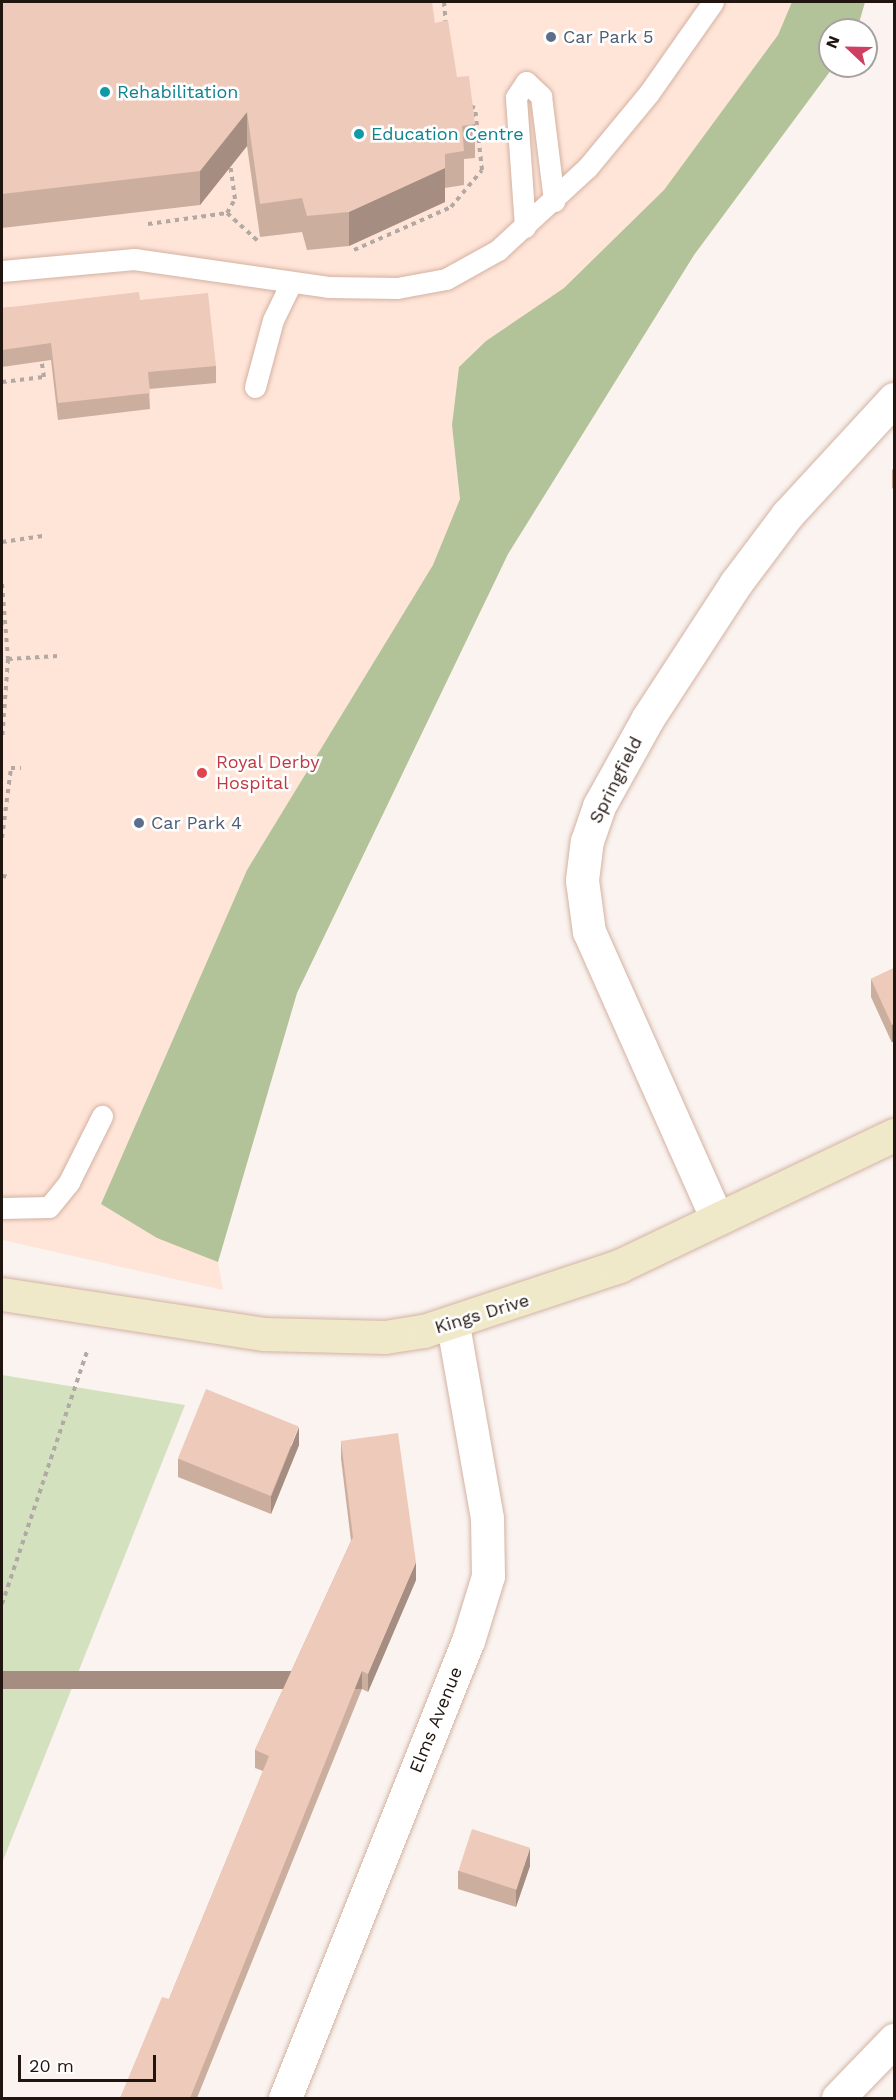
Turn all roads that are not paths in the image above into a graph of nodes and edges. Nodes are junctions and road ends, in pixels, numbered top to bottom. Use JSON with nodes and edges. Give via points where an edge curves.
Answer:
{"nodes":[{"id":1,"x":713,"y":2,"type":"edge"},
{"id":2,"x":554,"y":201,"type":"junction"},
{"id":3,"x":525,"y":227,"type":"junction"},
{"id":4,"x":2,"y":271,"type":"edge"},
{"id":5,"x":291,"y":283,"type":"junction"},
{"id":6,"x":255,"y":387,"type":"dead end"},
{"id":7,"x":894,"y":399,"type":"edge"},
{"id":8,"x":102,"y":1116,"type":"dead end"},
{"id":9,"x":894,"y":1135,"type":"edge"},
{"id":10,"x":2,"y":1208,"type":"edge"},
{"id":11,"x":717,"y":1219,"type":"junction"},
{"id":12,"x":2,"y":1294,"type":"edge"},
{"id":13,"x":453,"y":1325,"type":"junction"},
{"id":14,"x":894,"y":2040,"type":"edge"},
{"id":15,"x":285,"y":2098,"type":"edge"},
{"id":16,"x":838,"y":2098,"type":"edge"}],
"edges":[{"from":1,"to":2,"type":"lane","via":[[620,132]]},
{"from":2,"to":3,"type":"lane"},
{"from":2,"to":3,"type":"lane","via":[[541,96],[526,82],[516,97]]},
{"from":3,"to":5,"type":"lane","via":[[474,267],[446,279],[397,288]]},
{"from":4,"to":5,"type":"lane","via":[[165,259]]},
{"from":5,"to":6,"type":"lane","via":[[273,320]]},
{"from":7,"to":11,"type":"street","name":"Springfield","via":[[787,515],[736,583],[648,718],[599,806],[587,841],[582,880],[589,932]]},
{"from":8,"to":10,"type":"lane","via":[[69,1182],[49,1207]]},
{"from":9,"to":11,"type":"street","name":"Kings Drive"},
{"from":11,"to":13,"type":"street","name":"Kings Drive","via":[[619,1266]]},
{"from":12,"to":13,"type":"street","name":"Kings Drive","via":[[301,1336],[385,1337]]},
{"from":13,"to":15,"type":"street","name":"Elms Avenue","via":[[488,1518],[488,1576],[468,1641]]},
{"from":14,"to":16,"type":"street"}]}
